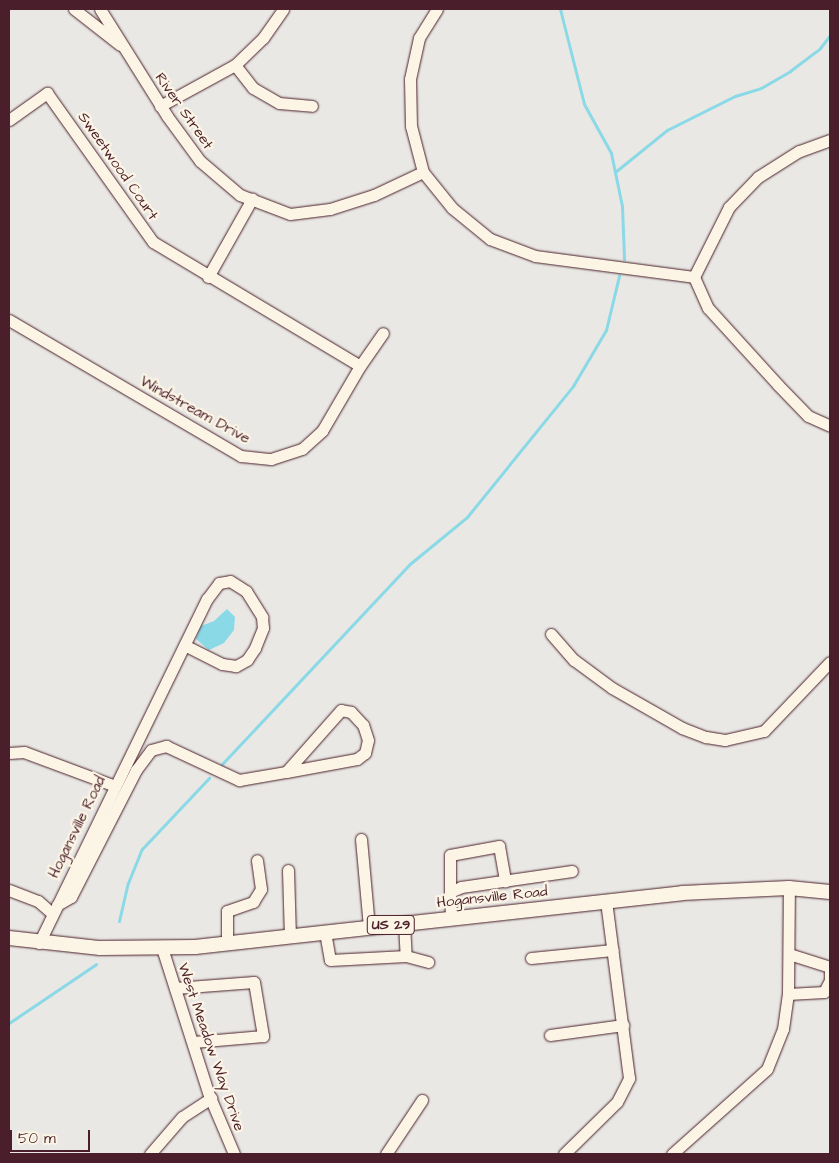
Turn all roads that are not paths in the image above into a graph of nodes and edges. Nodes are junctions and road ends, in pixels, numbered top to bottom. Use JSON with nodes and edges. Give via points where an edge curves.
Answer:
{"nodes":[{"id":1,"x":74,"y":9,"type":"edge"},
{"id":2,"x":100,"y":9,"type":"edge"},
{"id":3,"x":283,"y":9,"type":"edge"},
{"id":4,"x":438,"y":9,"type":"edge"},
{"id":5,"x":123,"y":48,"type":"junction"},
{"id":6,"x":235,"y":65,"type":"junction"},
{"id":7,"x":160,"y":106,"type":"junction"},
{"id":8,"x":312,"y":106,"type":"dead end"},
{"id":9,"x":9,"y":120,"type":"edge"},
{"id":10,"x":830,"y":140,"type":"edge"},
{"id":11,"x":423,"y":172,"type":"junction"},
{"id":12,"x":252,"y":200,"type":"junction"},
{"id":13,"x":208,"y":277,"type":"junction"},
{"id":14,"x":694,"y":277,"type":"junction"},
{"id":15,"x":9,"y":320,"type":"edge"},
{"id":16,"x":384,"y":333,"type":"dead end"},
{"id":17,"x":360,"y":366,"type":"junction"},
{"id":18,"x":830,"y":426,"type":"edge"},
{"id":19,"x":551,"y":634,"type":"dead end"},
{"id":20,"x":184,"y":645,"type":"junction"},
{"id":21,"x":830,"y":662,"type":"edge"},
{"id":22,"x":9,"y":753,"type":"edge"},
{"id":23,"x":286,"y":772,"type":"junction"},
{"id":24,"x":115,"y":786,"type":"junction"},
{"id":25,"x":361,"y":839,"type":"dead end"},
{"id":26,"x":257,"y":860,"type":"dead end"},
{"id":27,"x":288,"y":870,"type":"dead end"},
{"id":28,"x":572,"y":871,"type":"dead end"},
{"id":29,"x":505,"y":881,"type":"junction"},
{"id":30,"x":789,"y":888,"type":"junction"},
{"id":31,"x":9,"y":890,"type":"edge"},
{"id":32,"x":450,"y":892,"type":"junction"},
{"id":33,"x":830,"y":892,"type":"edge"},
{"id":34,"x":606,"y":901,"type":"junction"},
{"id":35,"x":54,"y":909,"type":"junction"},
{"id":36,"x":451,"y":918,"type":"junction"},
{"id":37,"x":404,"y":923,"type":"junction"},
{"id":38,"x":369,"y":927,"type":"junction"},
{"id":39,"x":325,"y":932,"type":"junction"},
{"id":40,"x":290,"y":936,"type":"junction"},
{"id":41,"x":9,"y":938,"type":"edge"},
{"id":42,"x":38,"y":943,"type":"junction"},
{"id":43,"x":227,"y":943,"type":"junction"},
{"id":44,"x":162,"y":948,"type":"junction"},
{"id":45,"x":613,"y":950,"type":"junction"},
{"id":46,"x":789,"y":954,"type":"junction"},
{"id":47,"x":406,"y":956,"type":"junction"},
{"id":48,"x":531,"y":958,"type":"dead end"},
{"id":49,"x":428,"y":962,"type":"dead end"},
{"id":50,"x":175,"y":988,"type":"junction"},
{"id":51,"x":788,"y":994,"type":"junction"},
{"id":52,"x":624,"y":1025,"type":"junction"},
{"id":53,"x":550,"y":1035,"type":"dead end"},
{"id":54,"x":193,"y":1042,"type":"junction"},
{"id":55,"x":211,"y":1098,"type":"junction"},
{"id":56,"x":422,"y":1100,"type":"dead end"},
{"id":57,"x":150,"y":1154,"type":"edge"},
{"id":58,"x":234,"y":1154,"type":"edge"},
{"id":59,"x":386,"y":1154,"type":"edge"},
{"id":60,"x":564,"y":1154,"type":"edge"},
{"id":61,"x":672,"y":1154,"type":"edge"}],
"edges":[{"from":1,"to":5,"type":"street","name":"River Street"},
{"from":2,"to":5,"type":"street","name":"River Street","via":[[109,18]]},
{"from":3,"to":6,"type":"street","via":[[264,38]]},
{"from":4,"to":11,"type":"street","via":[[419,38],[410,79],[411,126]]},
{"from":5,"to":7,"type":"street","name":"River Street"},
{"from":6,"to":7,"type":"street"},
{"from":6,"to":8,"type":"street","via":[[253,88],[279,103]]},
{"from":7,"to":12,"type":"street","name":"River Street","via":[[200,161],[240,195]]},
{"from":9,"to":13,"type":"street","name":"Sweetwood Court","via":[[47,93],[153,242]]},
{"from":10,"to":14,"type":"street","via":[[799,151],[758,177],[728,207]]},
{"from":11,"to":12,"type":"street","name":"River Street","via":[[374,196],[330,209],[290,214]]},
{"from":11,"to":14,"type":"street","via":[[452,208],[499,243],[535,256]]},
{"from":12,"to":13,"type":"street"},
{"from":13,"to":17,"type":"street","name":"Sweetwood Court"},
{"from":14,"to":18,"type":"street","via":[[708,308],[778,385],[808,416]]},
{"from":15,"to":17,"type":"street","name":"Windstream Drive","via":[[241,456],[271,459],[302,449],[322,431]]},
{"from":16,"to":17,"type":"street","name":"Windstream Drive"},
{"from":19,"to":21,"type":"street","via":[[574,660],[612,688],[706,738],[726,740],[764,731]]},
{"from":20,"to":20,"type":"street","via":[[222,664],[236,666],[247,660],[255,648],[263,628],[262,616],[246,591],[230,581],[219,583],[207,598]]},
{"from":20,"to":24,"type":"street","name":"Hogansville Road"},
{"from":22,"to":24,"type":"street","via":[[24,752]]},
{"from":23,"to":23,"type":"street","via":[[357,759],[365,753],[368,740],[363,725],[351,712],[341,710]]},
{"from":23,"to":35,"type":"street","via":[[239,780],[166,746],[151,750],[136,770],[71,897]]},
{"from":24,"to":35,"type":"street","name":"Hogansville Road"},
{"from":25,"to":38,"type":"street"},
{"from":26,"to":43,"type":"street","via":[[261,889],[253,902],[227,912]]},
{"from":27,"to":40,"type":"street"},
{"from":28,"to":29,"type":"street"},
{"from":29,"to":32,"type":"street","via":[[461,887]]},
{"from":29,"to":32,"type":"street","via":[[499,846],[450,855]]},
{"from":30,"to":33,"type":"main road","name":"Hogansville Road","number":"US 29"},
{"from":30,"to":34,"type":"main road","name":"Hogansville Road","number":"US 29","via":[[729,889]]},
{"from":30,"to":46,"type":"street"},
{"from":31,"to":35,"type":"street"},
{"from":32,"to":36,"type":"street"},
{"from":34,"to":36,"type":"main road","name":"Hogansville Road","number":"US 29"},
{"from":34,"to":45,"type":"street"},
{"from":35,"to":42,"type":"street","name":"Hogansville Road"},
{"from":36,"to":37,"type":"main road","name":"Hogansville Road","number":"US 29"},
{"from":37,"to":38,"type":"main road","name":"Hogansville Road","number":"US 29"},
{"from":37,"to":47,"type":"street"},
{"from":38,"to":39,"type":"main road","name":"Hogansville Road","number":"US 29"},
{"from":39,"to":40,"type":"main road","name":"Hogansville Road","number":"US 29"},
{"from":39,"to":47,"type":"street","via":[[330,960]]},
{"from":40,"to":43,"type":"main road","name":"Hogansville Road","number":"US 29"},
{"from":41,"to":42,"type":"main road","name":"Hogansville Road","number":"US 29"},
{"from":42,"to":44,"type":"main road","name":"Hogansville Road","number":"US 29"},
{"from":43,"to":44,"type":"main road","name":"Hogansville Road","number":"US 29"},
{"from":44,"to":50,"type":"street","name":"West Meadow Way Drive"},
{"from":45,"to":48,"type":"street"},
{"from":45,"to":52,"type":"street"},
{"from":46,"to":51,"type":"street"},
{"from":46,"to":51,"type":"street","via":[[830,967],[830,980],[824,992]]},
{"from":47,"to":49,"type":"street"},
{"from":50,"to":54,"type":"street","name":"West Meadow Way Drive"},
{"from":50,"to":54,"type":"street","via":[[254,982],[262,1036]]},
{"from":51,"to":61,"type":"street","via":[[783,1029],[767,1069]]},
{"from":52,"to":53,"type":"street"},
{"from":52,"to":60,"type":"street","via":[[629,1078],[617,1102]]},
{"from":54,"to":55,"type":"street","name":"West Meadow Way Drive"},
{"from":55,"to":57,"type":"street","via":[[182,1117]]},
{"from":55,"to":58,"type":"street","name":"West Meadow Way Drive"},
{"from":56,"to":59,"type":"street"}]}
